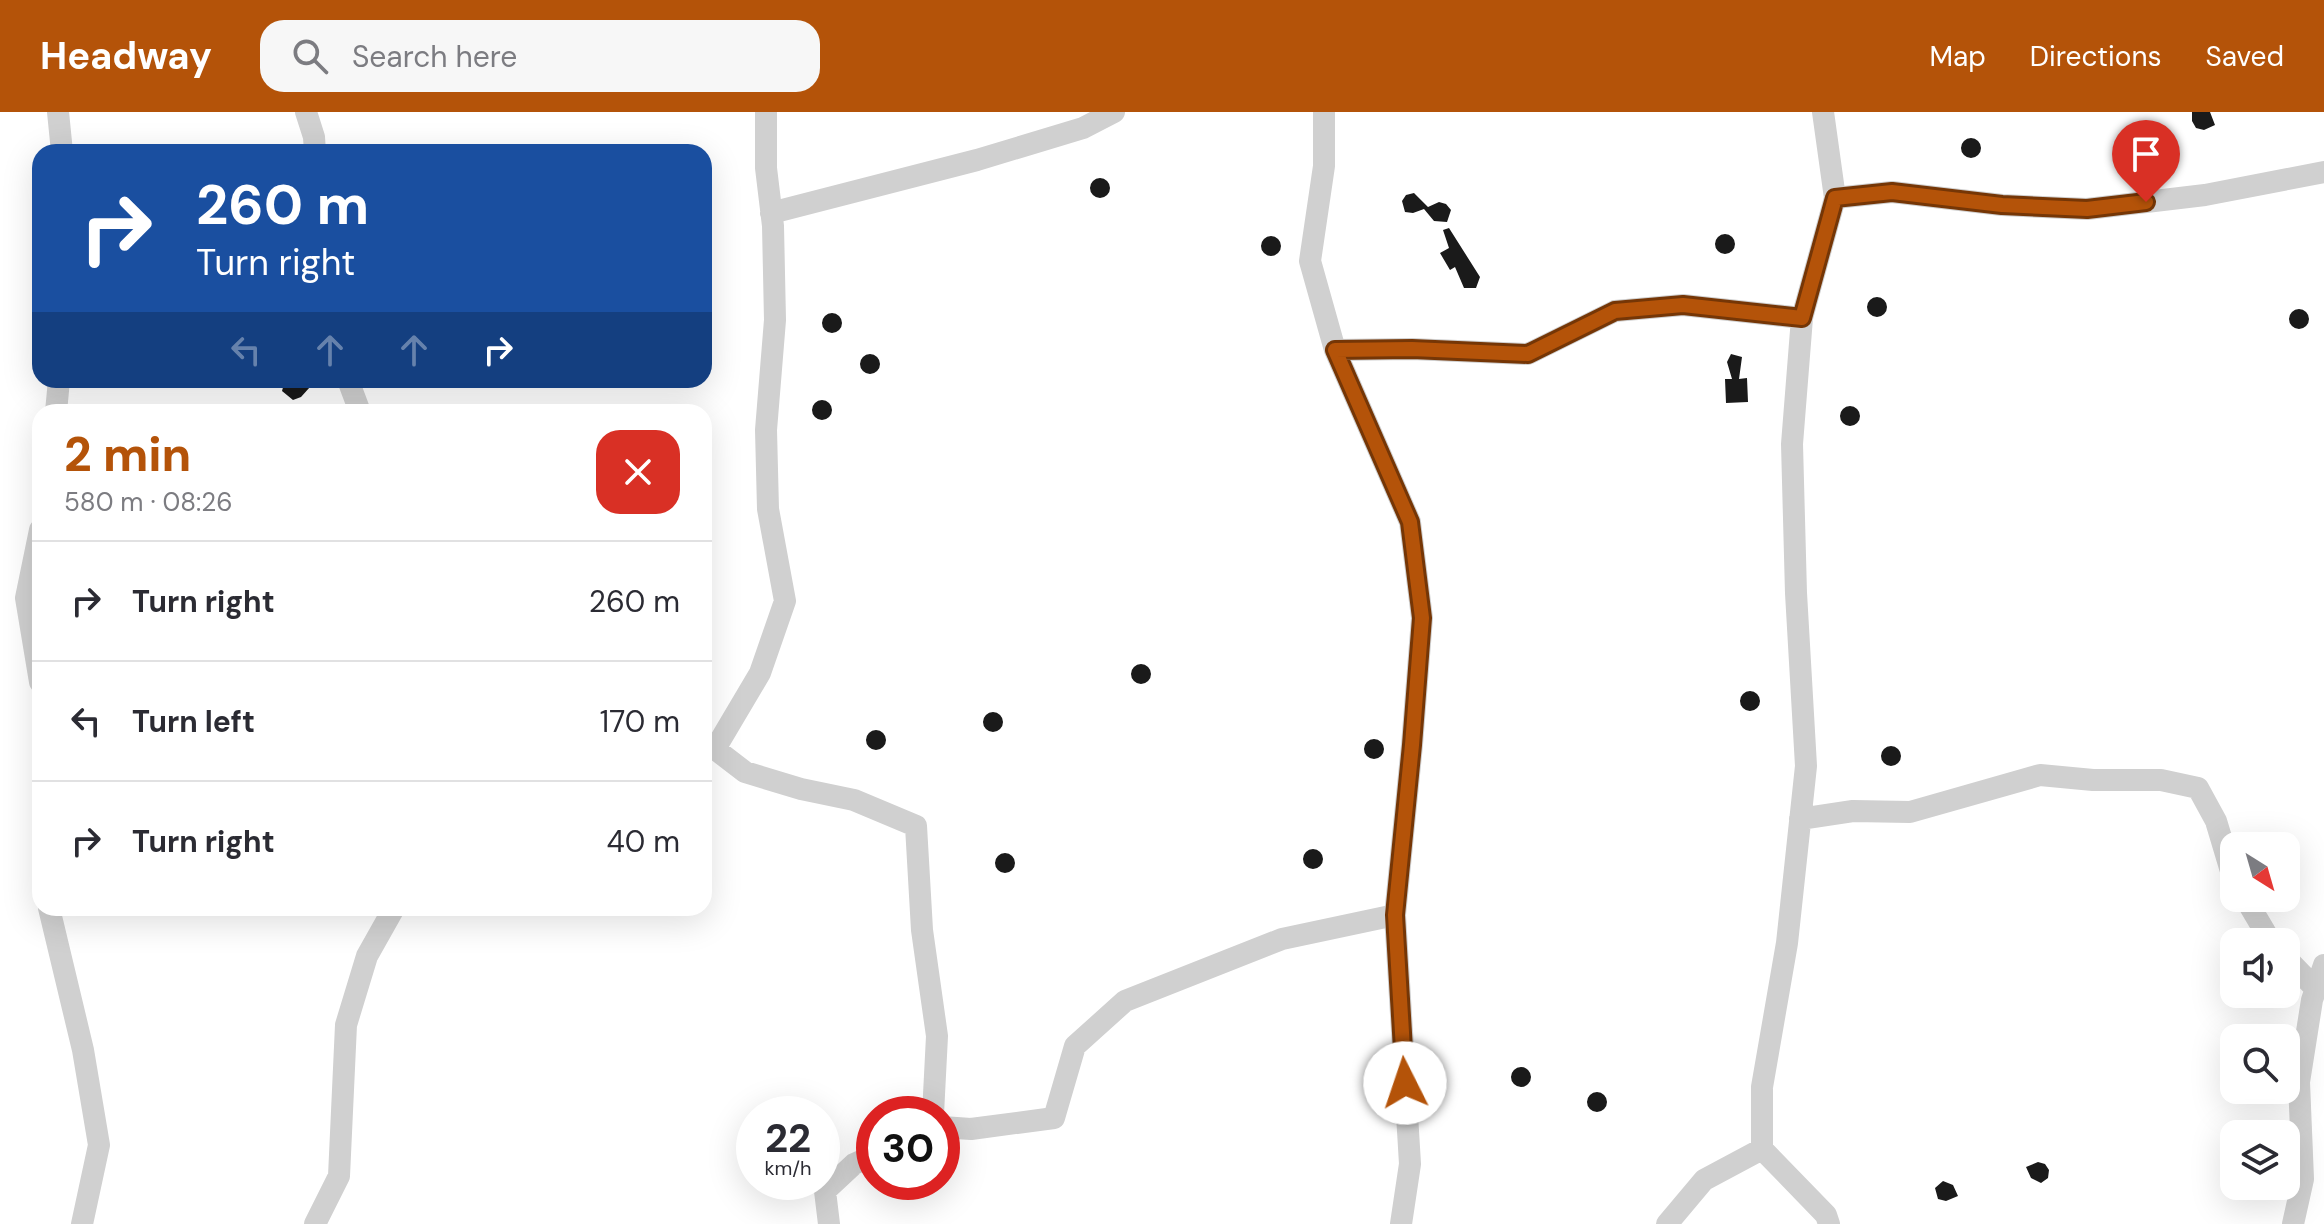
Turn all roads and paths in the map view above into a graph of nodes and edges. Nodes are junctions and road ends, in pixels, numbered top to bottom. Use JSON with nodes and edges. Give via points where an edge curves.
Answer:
{"nodes":[{"id":1,"x":58,"y":112,"type":"edge"},
{"id":2,"x":306,"y":112,"type":"edge"},
{"id":3,"x":766,"y":112,"type":"edge"},
{"id":4,"x":1114,"y":112,"type":"edge"},
{"id":5,"x":1823,"y":112,"type":"edge"},
{"id":6,"x":1321,"y":114,"type":"edge"},
{"id":7,"x":61,"y":144,"type":"edge"},
{"id":8,"x":314,"y":144,"type":"edge"},
{"id":9,"x":2324,"y":172,"type":"edge"},
{"id":10,"x":1835,"y":198,"type":"junction"},
{"id":11,"x":771,"y":213,"type":"junction"},
{"id":12,"x":1802,"y":318,"type":"junction"},
{"id":13,"x":1335,"y":350,"type":"junction"},
{"id":14,"x":32,"y":569,"type":"edge"},
{"id":15,"x":32,"y":634,"type":"edge"},
{"id":16,"x":1800,"y":819,"type":"junction"},
{"id":17,"x":2220,"y":834,"type":"edge"},
{"id":18,"x":1395,"y":915,"type":"junction"},
{"id":19,"x":51,"y":916,"type":"edge"},
{"id":20,"x":390,"y":916,"type":"edge"},
{"id":21,"x":2324,"y":965,"type":"edge"},
{"id":22,"x":2300,"y":972,"type":"edge"},
{"id":23,"x":2316,"y":989,"type":"junction"},
{"id":24,"x":934,"y":1096,"type":"edge"},
{"id":25,"x":960,"y":1128,"type":"edge"},
{"id":26,"x":1762,"y":1149,"type":"junction"},
{"id":27,"x":856,"y":1163,"type":"edge"},
{"id":28,"x":82,"y":1224,"type":"edge"},
{"id":29,"x":315,"y":1224,"type":"edge"},
{"id":30,"x":829,"y":1224,"type":"edge"},
{"id":31,"x":1401,"y":1224,"type":"edge"},
{"id":32,"x":1667,"y":1224,"type":"edge"},
{"id":33,"x":1829,"y":1224,"type":"edge"},
{"id":34,"x":2293,"y":1224,"type":"edge"}],
"edges":[{"from":1,"to":7,"type":"street"},
{"from":2,"to":8,"type":"street"},
{"from":3,"to":11,"type":"street"},
{"from":4,"to":11,"type":"street","via":[[1083,128],[977,160]]},
{"from":5,"to":10,"type":"street"},
{"from":6,"to":13,"type":"street","via":[[1324,166],[1310,261]]},
{"from":9,"to":10,"type":"street","via":[[2205,195],[2087,209],[1892,192]]},
{"from":10,"to":12,"type":"street"},
{"from":11,"to":24,"type":"street","via":[[775,320],[767,493],[785,601],[760,673],[715,749],[745,772],[854,800],[916,826],[922,930],[937,1036]]},
{"from":12,"to":13,"type":"street","via":[[1683,305],[1615,311],[1528,354]]},
{"from":12,"to":16,"type":"street","via":[[1792,444],[1806,766]]},
{"from":13,"to":18,"type":"street","via":[[1410,522],[1422,618]]},
{"from":14,"to":15,"type":"street","via":[[26,598]]},
{"from":16,"to":17,"type":"street","via":[[1853,811],[1910,812],[2040,775],[2161,780],[2198,788]]},
{"from":16,"to":26,"type":"street","via":[[1787,943],[1762,1087]]},
{"from":18,"to":25,"type":"street","via":[[1282,939],[1125,1001],[1075,1046],[1054,1118]]},
{"from":18,"to":31,"type":"street","via":[[1410,1164]]},
{"from":19,"to":28,"type":"street","via":[[99,1145]]},
{"from":20,"to":29,"type":"street","via":[[367,956],[346,1025],[339,1176]]},
{"from":21,"to":23,"type":"street"},
{"from":22,"to":23,"type":"street"},
{"from":23,"to":34,"type":"street","via":[[2299,1082],[2303,1179]]},
{"from":26,"to":32,"type":"street","via":[[1704,1180]]},
{"from":26,"to":33,"type":"street"},
{"from":27,"to":30,"type":"street","via":[[825,1191]]}]}
